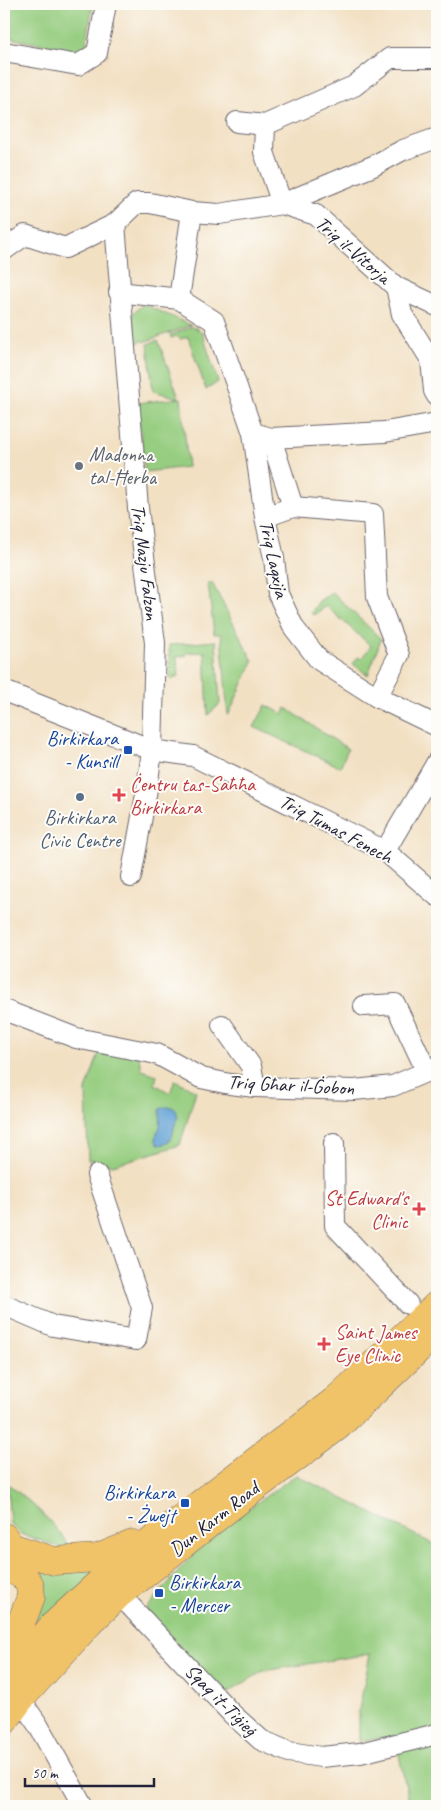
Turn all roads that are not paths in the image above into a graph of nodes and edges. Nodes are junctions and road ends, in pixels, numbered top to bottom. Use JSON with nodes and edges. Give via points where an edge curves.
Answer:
{"nodes":[{"id":1,"x":106,"y":4,"type":"edge"},
{"id":2,"x":4,"y":52,"type":"edge"},
{"id":3,"x":437,"y":58,"type":"edge"},
{"id":4,"x":237,"y":122,"type":"dead end"},
{"id":5,"x":265,"y":125,"type":"junction"},
{"id":6,"x":437,"y":138,"type":"edge"},
{"id":7,"x":282,"y":204,"type":"junction"},
{"id":8,"x":192,"y":212,"type":"junction"},
{"id":9,"x":115,"y":224,"type":"junction"},
{"id":10,"x":4,"y":250,"type":"edge"},
{"id":11,"x":396,"y":287,"type":"junction"},
{"id":12,"x":119,"y":292,"type":"junction"},
{"id":13,"x":179,"y":299,"type":"junction"},
{"id":14,"x":437,"y":306,"type":"edge"},
{"id":15,"x":437,"y":396,"type":"edge"},
{"id":16,"x":437,"y":423,"type":"edge"},
{"id":17,"x":262,"y":436,"type":"junction"},
{"id":18,"x":294,"y":507,"type":"junction"},
{"id":19,"x":265,"y":517,"type":"junction"},
{"id":20,"x":4,"y":691,"type":"edge"},
{"id":21,"x":377,"y":697,"type":"junction"},
{"id":22,"x":437,"y":726,"type":"edge"},
{"id":23,"x":152,"y":750,"type":"junction"},
{"id":24,"x":437,"y":762,"type":"edge"},
{"id":25,"x":386,"y":851,"type":"junction"},
{"id":26,"x":131,"y":877,"type":"dead end"},
{"id":27,"x":437,"y":896,"type":"edge"},
{"id":28,"x":364,"y":1006,"type":"dead end"},
{"id":29,"x":4,"y":1010,"type":"edge"},
{"id":30,"x":222,"y":1025,"type":"dead end"},
{"id":31,"x":432,"y":1069,"type":"edge"},
{"id":32,"x":255,"y":1087,"type":"junction"},
{"id":33,"x":334,"y":1143,"type":"dead end"},
{"id":34,"x":97,"y":1175,"type":"dead end"},
{"id":35,"x":4,"y":1304,"type":"edge"},
{"id":36,"x":408,"y":1304,"type":"dead end"},
{"id":37,"x":437,"y":1305,"type":"edge"},
{"id":38,"x":437,"y":1331,"type":"edge"},
{"id":39,"x":164,"y":1532,"type":"junction"},
{"id":40,"x":4,"y":1537,"type":"edge"},
{"id":41,"x":4,"y":1567,"type":"edge"},
{"id":42,"x":119,"y":1594,"type":"junction"},
{"id":43,"x":4,"y":1666,"type":"edge"},
{"id":44,"x":12,"y":1692,"type":"edge"},
{"id":45,"x":4,"y":1722,"type":"edge"},
{"id":46,"x":437,"y":1734,"type":"edge"},
{"id":47,"x":83,"y":1806,"type":"edge"}],
"edges":[{"from":1,"to":2,"type":"street","via":[[97,53],[78,65]]},
{"from":3,"to":5,"type":"street","via":[[390,58],[354,86]]},
{"from":4,"to":5,"type":"street"},
{"from":5,"to":7,"type":"street","via":[[264,152]]},
{"from":6,"to":7,"type":"street"},
{"from":7,"to":8,"type":"street","via":[[219,214]]},
{"from":7,"to":11,"type":"street","name":"Triq il-Vitorja","via":[[316,215]]},
{"from":8,"to":9,"type":"street","via":[[137,203]]},
{"from":8,"to":13,"type":"street"},
{"from":9,"to":10,"type":"street","via":[[65,248],[25,235]]},
{"from":9,"to":12,"type":"street","name":"Triq Nazju Falzon"},
{"from":11,"to":14,"type":"street"},
{"from":11,"to":15,"type":"street","name":"Triq il-Vitorja","via":[[402,314],[431,360]]},
{"from":12,"to":13,"type":"street","name":"Triq Laqxija"},
{"from":12,"to":23,"type":"street","name":"Triq Nazju Falzon","via":[[138,508],[155,643]]},
{"from":13,"to":17,"type":"street","name":"Triq Laqxija","via":[[214,321]]},
{"from":16,"to":17,"type":"street","via":[[385,432]]},
{"from":17,"to":18,"type":"street","name":"Triq Laqxija"},
{"from":17,"to":19,"type":"street","name":"Triq Laqxija"},
{"from":18,"to":19,"type":"street"},
{"from":18,"to":21,"type":"street","via":[[373,514],[377,596],[399,654]]},
{"from":19,"to":21,"type":"street","name":"Triq Laqxija","via":[[278,594],[294,628],[320,660]]},
{"from":20,"to":23,"type":"street","name":"Triq Tumas Fenech"},
{"from":21,"to":22,"type":"street","name":"Triq Laqxija"},
{"from":23,"to":25,"type":"street","name":"Triq Tumas Fenech","via":[[193,756]]},
{"from":23,"to":26,"type":"street","name":"Triq Nazju Falzon"},
{"from":24,"to":25,"type":"street"},
{"from":25,"to":27,"type":"street","name":"Triq Tumas Fenech"},
{"from":28,"to":31,"type":"street","via":[[395,1004]]},
{"from":29,"to":32,"type":"street","name":"Triq Għar il-Ġobon","via":[[76,1038],[157,1054],[201,1078]]},
{"from":30,"to":32,"type":"street","via":[[251,1066]]},
{"from":31,"to":32,"type":"street","name":"Triq Għar il-Ġobon","via":[[393,1086],[364,1089]]},
{"from":33,"to":36,"type":"street","via":[[335,1226]]},
{"from":34,"to":35,"type":"street","via":[[142,1308],[136,1340],[53,1326]]},
{"from":37,"to":39,"type":"highway","name":"Dun Karm Road","via":[[337,1400]]},
{"from":38,"to":42,"type":"highway","name":"Dun Karm Road","via":[[338,1426]]},
{"from":39,"to":40,"type":"highway","via":[[98,1558],[54,1561],[11,1547]]},
{"from":39,"to":44,"type":"highway","name":"Dun Karm Road","via":[[109,1574],[53,1626]]},
{"from":41,"to":43,"type":"highway","via":[[23,1575],[30,1585],[31,1597]]},
{"from":42,"to":44,"type":"highway","name":"Dun Karm Road"},
{"from":42,"to":46,"type":"street","name":"Sqaq it-Tiġieġ","via":[[232,1714],[261,1740],[289,1752],[321,1757],[360,1753]]},
{"from":44,"to":45,"type":"highway","name":"Dun Karm Road"},
{"from":44,"to":47,"type":"street","via":[[48,1741]]}]}
